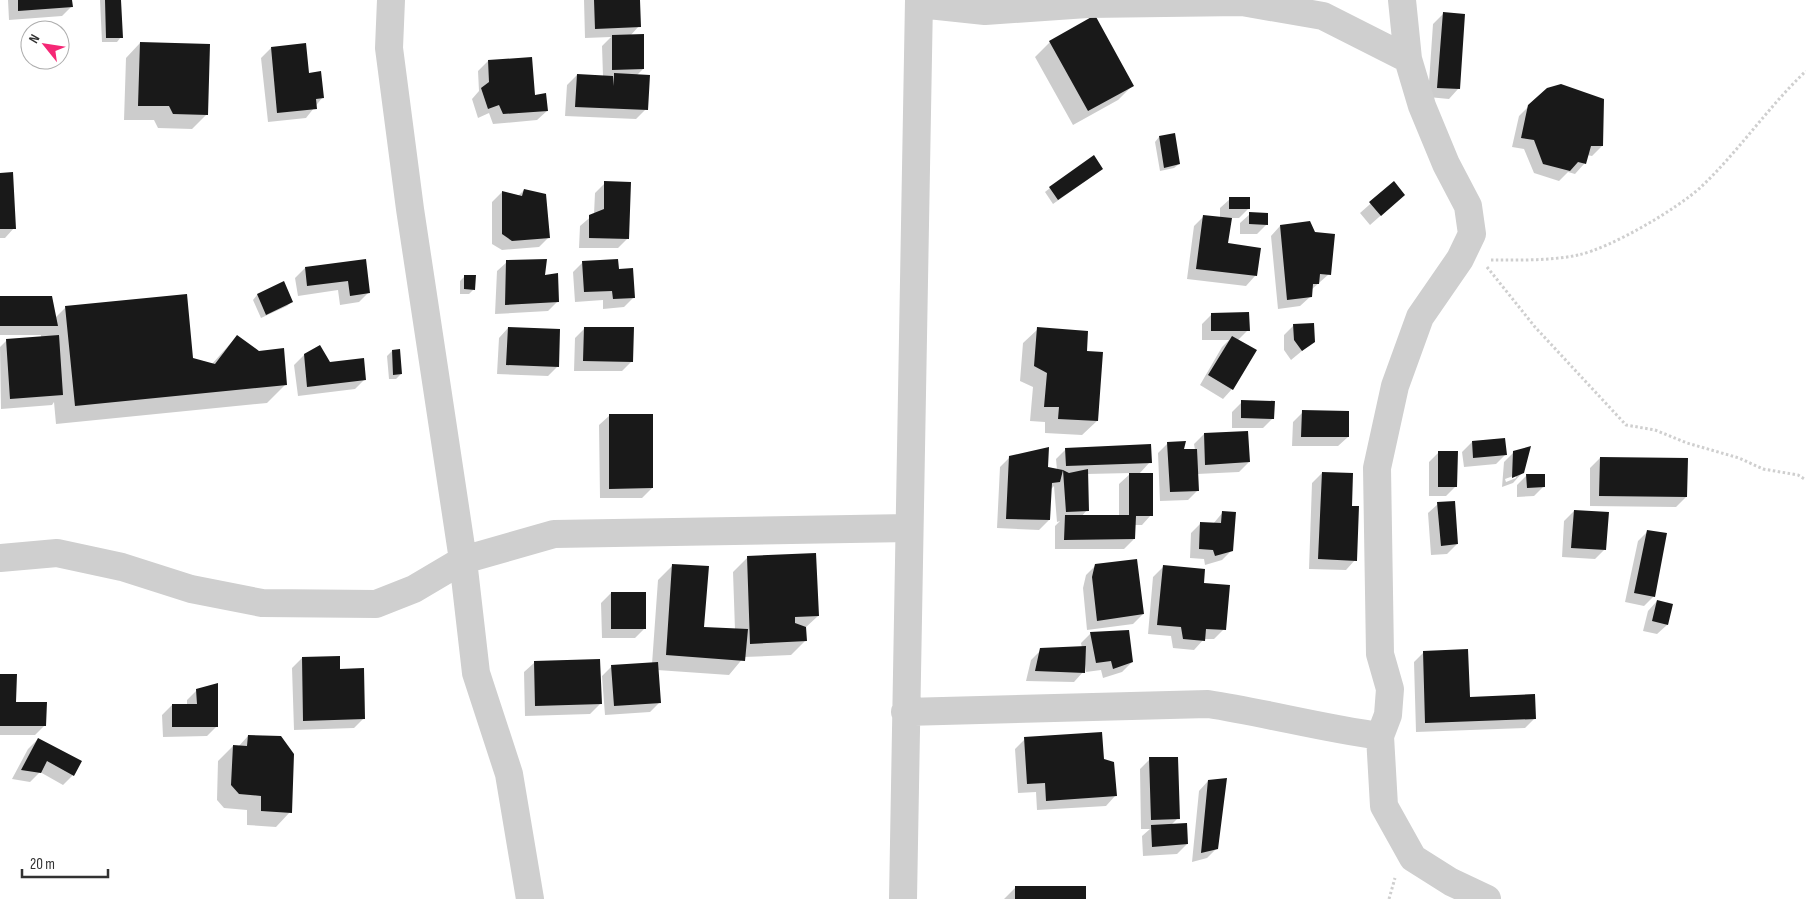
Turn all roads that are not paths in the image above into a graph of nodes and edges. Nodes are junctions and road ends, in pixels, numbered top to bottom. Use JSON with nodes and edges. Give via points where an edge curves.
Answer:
{"nodes":[{"id":1,"x":390,"y":0,"type":"edge"},
{"id":2,"x":1402,"y":0,"type":"edge"},
{"id":3,"x":919,"y":2,"type":"edge"},
{"id":4,"x":1408,"y":59,"type":"junction"},
{"id":5,"x":909,"y":528,"type":"junction"},
{"id":6,"x":0,"y":558,"type":"edge"},
{"id":7,"x":463,"y":560,"type":"junction"},
{"id":8,"x":905,"y":712,"type":"junction"},
{"id":9,"x":1380,"y":736,"type":"junction"},
{"id":10,"x":530,"y":899,"type":"edge"},
{"id":11,"x":903,"y":899,"type":"edge"},
{"id":12,"x":1487,"y":899,"type":"edge"}],
"edges":[{"from":1,"to":7,"type":"street","via":[[389,48],[411,219]]},
{"from":2,"to":4,"type":"street"},
{"from":3,"to":4,"type":"street","via":[[985,11],[1087,4],[1242,2],[1323,16]]},
{"from":3,"to":5,"type":"street"},
{"from":4,"to":9,"type":"street","via":[[1422,106],[1468,206],[1472,234],[1460,259],[1420,317],[1394,386],[1377,468],[1380,654],[1390,689],[1388,715]]},
{"from":5,"to":7,"type":"street","via":[[554,534]]},
{"from":5,"to":8,"type":"street"},
{"from":6,"to":7,"type":"street","via":[[57,553],[122,567],[191,589],[262,603],[326,604],[376,604],[414,588]]},
{"from":7,"to":10,"type":"street","via":[[476,673],[509,774]]},
{"from":8,"to":9,"type":"street","via":[[1208,704],[1254,711],[1330,730]]},
{"from":8,"to":11,"type":"street"},
{"from":9,"to":12,"type":"street","via":[[1384,806],[1413,858],[1451,882]]}]}
